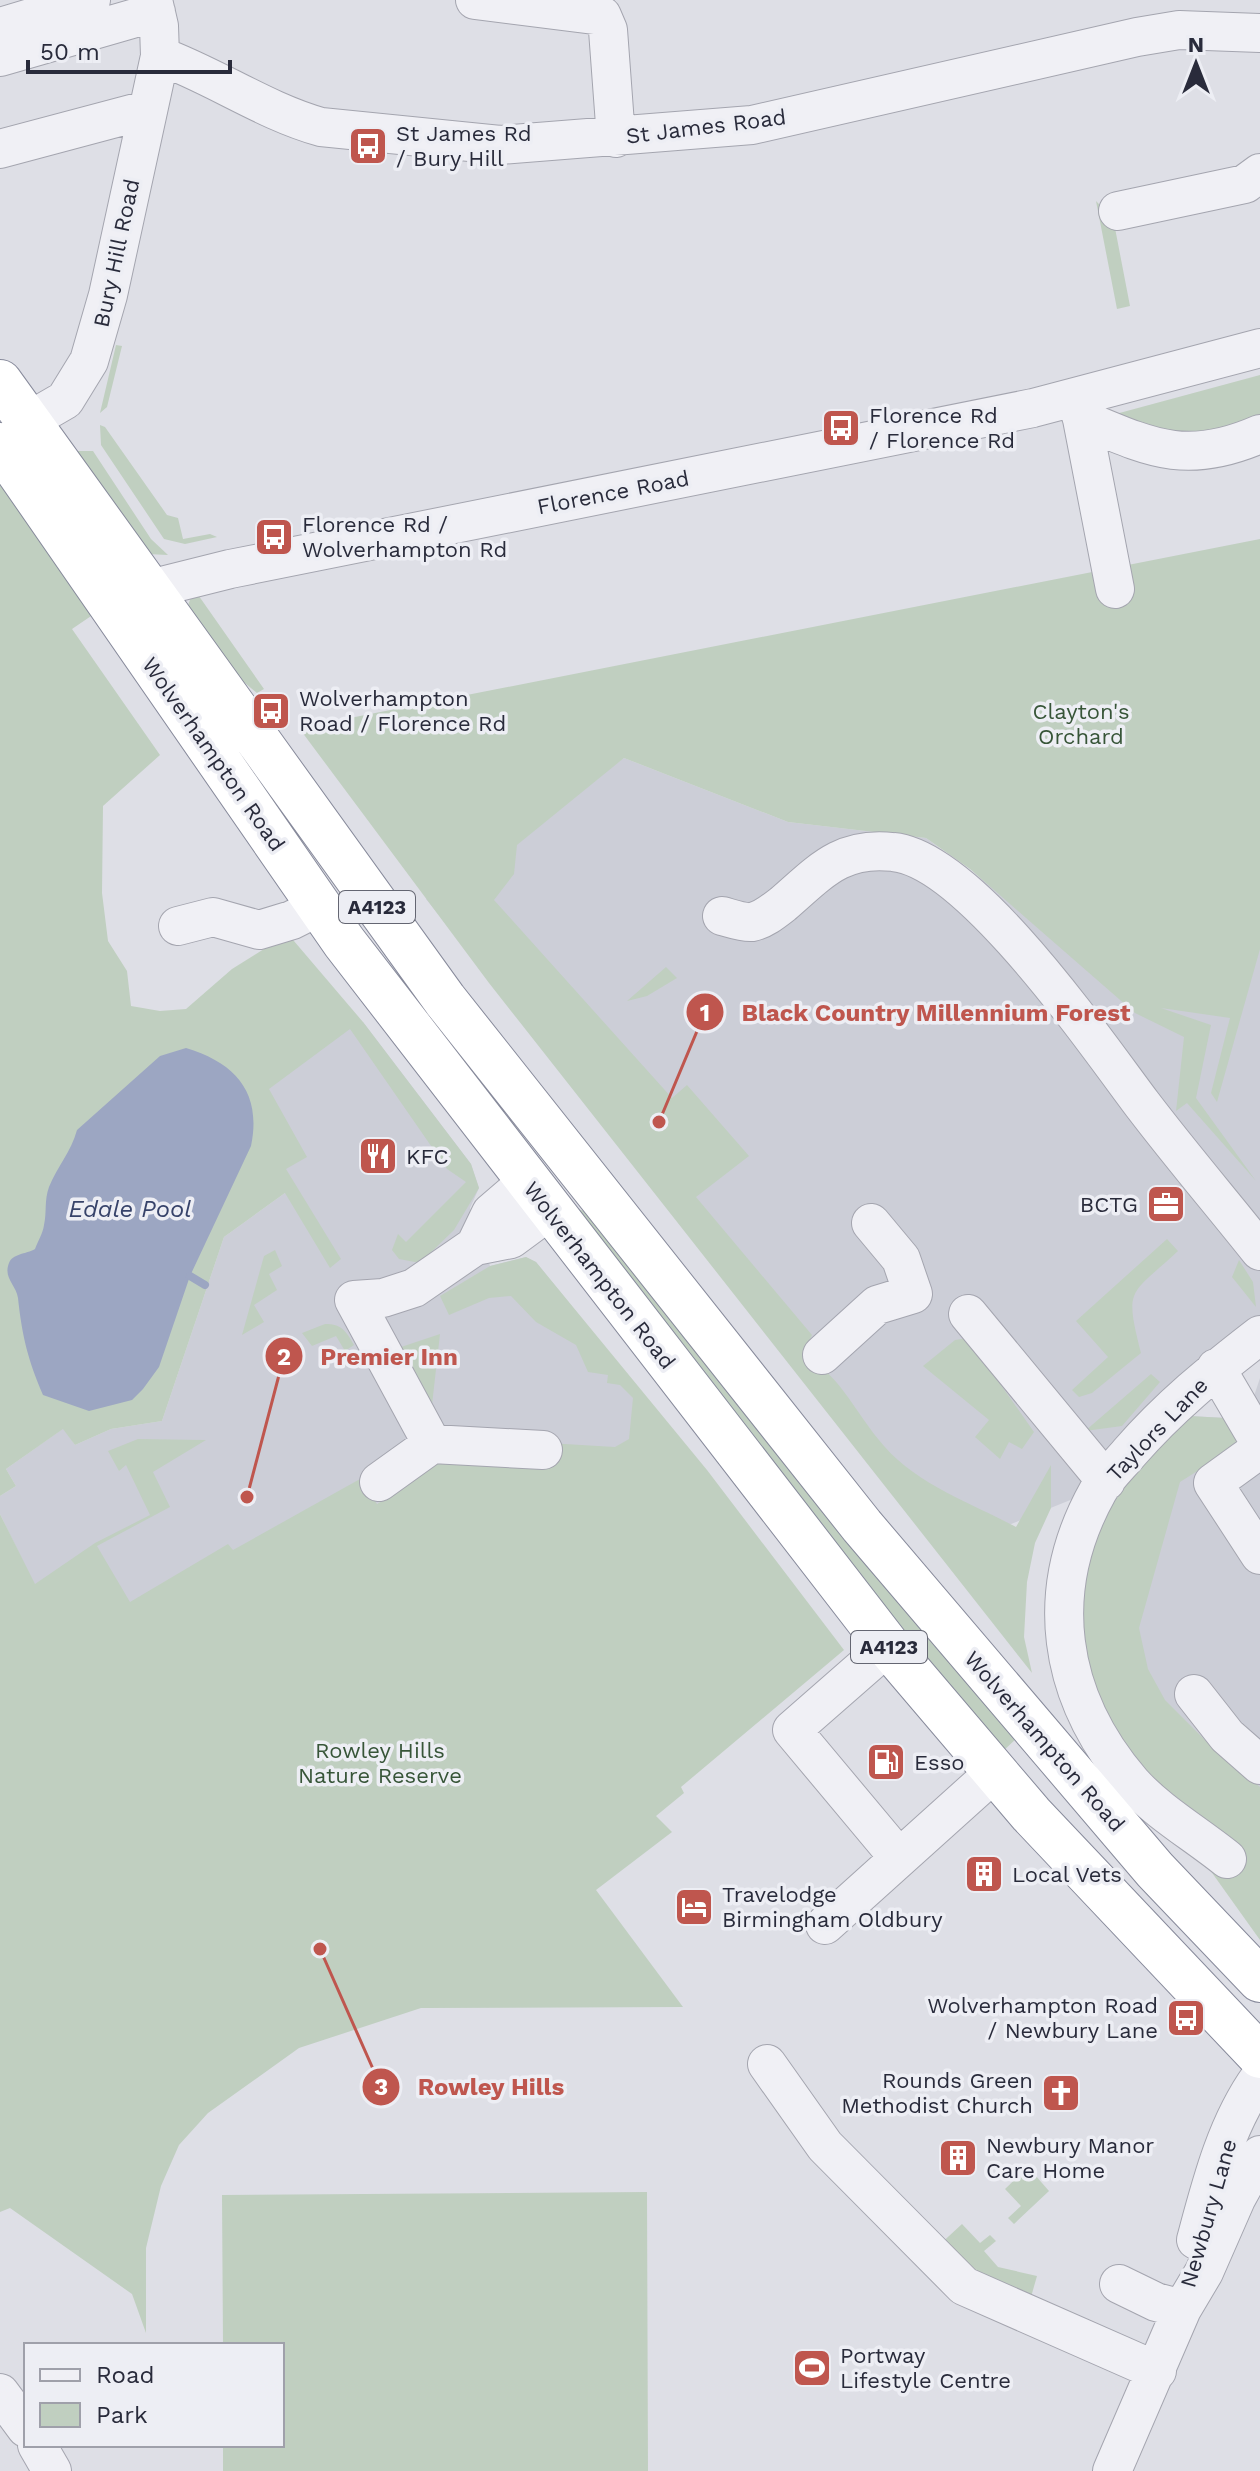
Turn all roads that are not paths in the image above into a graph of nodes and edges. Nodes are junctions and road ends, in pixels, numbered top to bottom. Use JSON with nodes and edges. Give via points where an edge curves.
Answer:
{"nodes":[{"id":1,"x":91,"y":0,"type":"edge"},
{"id":2,"x":475,"y":0,"type":"edge"},
{"id":3,"x":154,"y":6,"type":"edge"},
{"id":4,"x":0,"y":27,"type":"edge"},
{"id":5,"x":1260,"y":33,"type":"edge"},
{"id":6,"x":160,"y":56,"type":"junction"},
{"id":7,"x":0,"y":57,"type":"edge"},
{"id":8,"x":146,"y":110,"type":"junction"},
{"id":9,"x":616,"y":138,"type":"junction"},
{"id":10,"x":0,"y":149,"type":"edge"},
{"id":11,"x":1260,"y":173,"type":"edge"},
{"id":12,"x":1118,"y":211,"type":"dead end"},
{"id":13,"x":1260,"y":348,"type":"edge"},
{"id":14,"x":0,"y":382,"type":"edge"},
{"id":15,"x":1079,"y":409,"type":"junction"},
{"id":16,"x":1260,"y":434,"type":"edge"},
{"id":17,"x":9,"y":436,"type":"edge"},
{"id":18,"x":1115,"y":589,"type":"dead end"},
{"id":19,"x":132,"y":599,"type":"junction"},
{"id":20,"x":320,"y":906,"type":"junction"},
{"id":21,"x":722,"y":916,"type":"dead end"},
{"id":22,"x":178,"y":926,"type":"dead end"},
{"id":23,"x":445,"y":1000,"type":"junction"},
{"id":24,"x":541,"y":1190,"type":"junction"},
{"id":25,"x":616,"y":1215,"type":"junction"},
{"id":26,"x":871,"y":1223,"type":"dead end"},
{"id":27,"x":1260,"y":1251,"type":"edge"},
{"id":28,"x":913,"y":1294,"type":"junction"},
{"id":29,"x":1260,"y":1335,"type":"edge"},
{"id":30,"x":822,"y":1355,"type":"dead end"},
{"id":31,"x":1216,"y":1368,"type":"junction"},
{"id":32,"x":432,"y":1444,"type":"junction"},
{"id":33,"x":1260,"y":1446,"type":"edge"},
{"id":34,"x":543,"y":1450,"type":"dead end"},
{"id":35,"x":1106,"y":1481,"type":"junction"},
{"id":36,"x":379,"y":1482,"type":"dead end"},
{"id":37,"x":1260,"y":1555,"type":"edge"},
{"id":38,"x":888,"y":1646,"type":"junction"},
{"id":39,"x":1194,"y":1694,"type":"dead end"},
{"id":40,"x":1260,"y":1765,"type":"edge"},
{"id":41,"x":995,"y":1772,"type":"junction"},
{"id":42,"x":1073,"y":1776,"type":"junction"},
{"id":43,"x":899,"y":1858,"type":"junction"},
{"id":44,"x":1227,"y":1859,"type":"dead end"},
{"id":45,"x":825,"y":1925,"type":"dead end"},
{"id":46,"x":1260,"y":1980,"type":"edge"},
{"id":47,"x":1260,"y":2018,"type":"edge"},
{"id":48,"x":1260,"y":2056,"type":"edge"},
{"id":49,"x":767,"y":2064,"type":"dead end"},
{"id":50,"x":1260,"y":2077,"type":"edge"},
{"id":51,"x":1260,"y":2155,"type":"edge"},
{"id":52,"x":1119,"y":2284,"type":"dead end"},
{"id":53,"x":1182,"y":2309,"type":"junction"},
{"id":54,"x":1157,"y":2371,"type":"junction"},
{"id":55,"x":0,"y":2393,"type":"edge"},
{"id":56,"x":24,"y":2425,"type":"edge"},
{"id":57,"x":38,"y":2447,"type":"edge"},
{"id":58,"x":52,"y":2471,"type":"edge"},
{"id":59,"x":1112,"y":2471,"type":"edge"}],
"edges":[{"from":1,"to":4,"type":"street"},
{"from":2,"to":9,"type":"street","via":[[602,16],[608,30]]},
{"from":3,"to":6,"type":"street","name":"Bury Hill Road"},
{"from":3,"to":7,"type":"street"},
{"from":5,"to":9,"type":"street","name":"St James Road","via":[[1179,30],[752,125]]},
{"from":6,"to":8,"type":"street","name":"Bury Hill Road"},
{"from":6,"to":9,"type":"street","name":"St James Road","via":[[321,127],[500,145]]},
{"from":8,"to":10,"type":"street"},
{"from":8,"to":17,"type":"street","name":"Bury Hill Road","via":[[89,361],[65,400]]},
{"from":11,"to":12,"type":"street","via":[[1245,184]]},
{"from":13,"to":15,"type":"street","name":"Florence Road"},
{"from":14,"to":17,"type":"highway","name":"Wolverhampton Road","number":"A4123"},
{"from":15,"to":16,"type":"street","via":[[1147,447],[1179,454],[1208,452]]},
{"from":15,"to":18,"type":"street"},
{"from":15,"to":19,"type":"street","name":"Florence Road","via":[[230,569]]},
{"from":17,"to":19,"type":"highway","name":"Wolverhampton Road","number":"A4123"},
{"from":19,"to":20,"type":"highway","name":"Wolverhampton Road","number":"A4123"},
{"from":19,"to":23,"type":"highway","name":"Wolverhampton Road","number":"A4123"},
{"from":20,"to":22,"type":"street","via":[[259,930],[213,917]]},
{"from":20,"to":24,"type":"highway","name":"Wolverhampton Road","number":"A4123"},
{"from":21,"to":27,"type":"street","via":[[751,922],[771,913],[825,867],[849,854],[897,852],[937,871],[990,915],[1082,1020]]},
{"from":23,"to":24,"type":"highway","via":[[463,1057]]},
{"from":23,"to":25,"type":"highway","name":"Wolverhampton Road","number":"A4123"},
{"from":24,"to":25,"type":"highway","via":[[585,1194]]},
{"from":24,"to":32,"type":"street","via":[[491,1213],[475,1246],[414,1288],[354,1300]]},
{"from":24,"to":38,"type":"highway","name":"Wolverhampton Road","number":"A4123"},
{"from":25,"to":42,"type":"highway","name":"Wolverhampton Road","number":"A4123","via":[[862,1526]]},
{"from":26,"to":28,"type":"street","via":[[901,1259]]},
{"from":28,"to":30,"type":"street","via":[[877,1305]]},
{"from":28,"to":35,"type":"street","via":[[926,1292],[978,1305]]},
{"from":29,"to":31,"type":"street","name":"Taylors Lane"},
{"from":31,"to":33,"type":"street"},
{"from":31,"to":35,"type":"street","name":"Taylors Lane","via":[[1189,1389]]},
{"from":32,"to":34,"type":"street"},
{"from":32,"to":36,"type":"street"},
{"from":33,"to":37,"type":"street","via":[[1213,1483]]},
{"from":35,"to":44,"type":"street","name":"Taylors Lane","via":[[1076,1538],[1061,1608],[1069,1670],[1082,1704],[1131,1781]]},
{"from":38,"to":41,"type":"highway","name":"Wolverhampton Road","number":"A4123"},
{"from":38,"to":43,"type":"street","via":[[792,1730]]},
{"from":39,"to":40,"type":"street","via":[[1227,1736]]},
{"from":41,"to":43,"type":"street"},
{"from":41,"to":48,"type":"highway","name":"Wolverhampton Road","number":"A4123"},
{"from":42,"to":46,"type":"highway","name":"Wolverhampton Road","number":"A4123"},
{"from":42,"to":47,"type":"highway","via":[[1085,1821]]},
{"from":43,"to":45,"type":"street"},
{"from":49,"to":54,"type":"street","via":[[825,2146],[964,2286]]},
{"from":50,"to":53,"type":"street","name":"Newbury Lane","via":[[1222,2150]]},
{"from":51,"to":53,"type":"street","name":"Newbury Lane"},
{"from":52,"to":53,"type":"street"},
{"from":53,"to":54,"type":"street","name":"Newbury Lane"},
{"from":54,"to":59,"type":"street","name":"Newbury Lane"},
{"from":55,"to":56,"type":"street"},
{"from":57,"to":58,"type":"street"}]}
